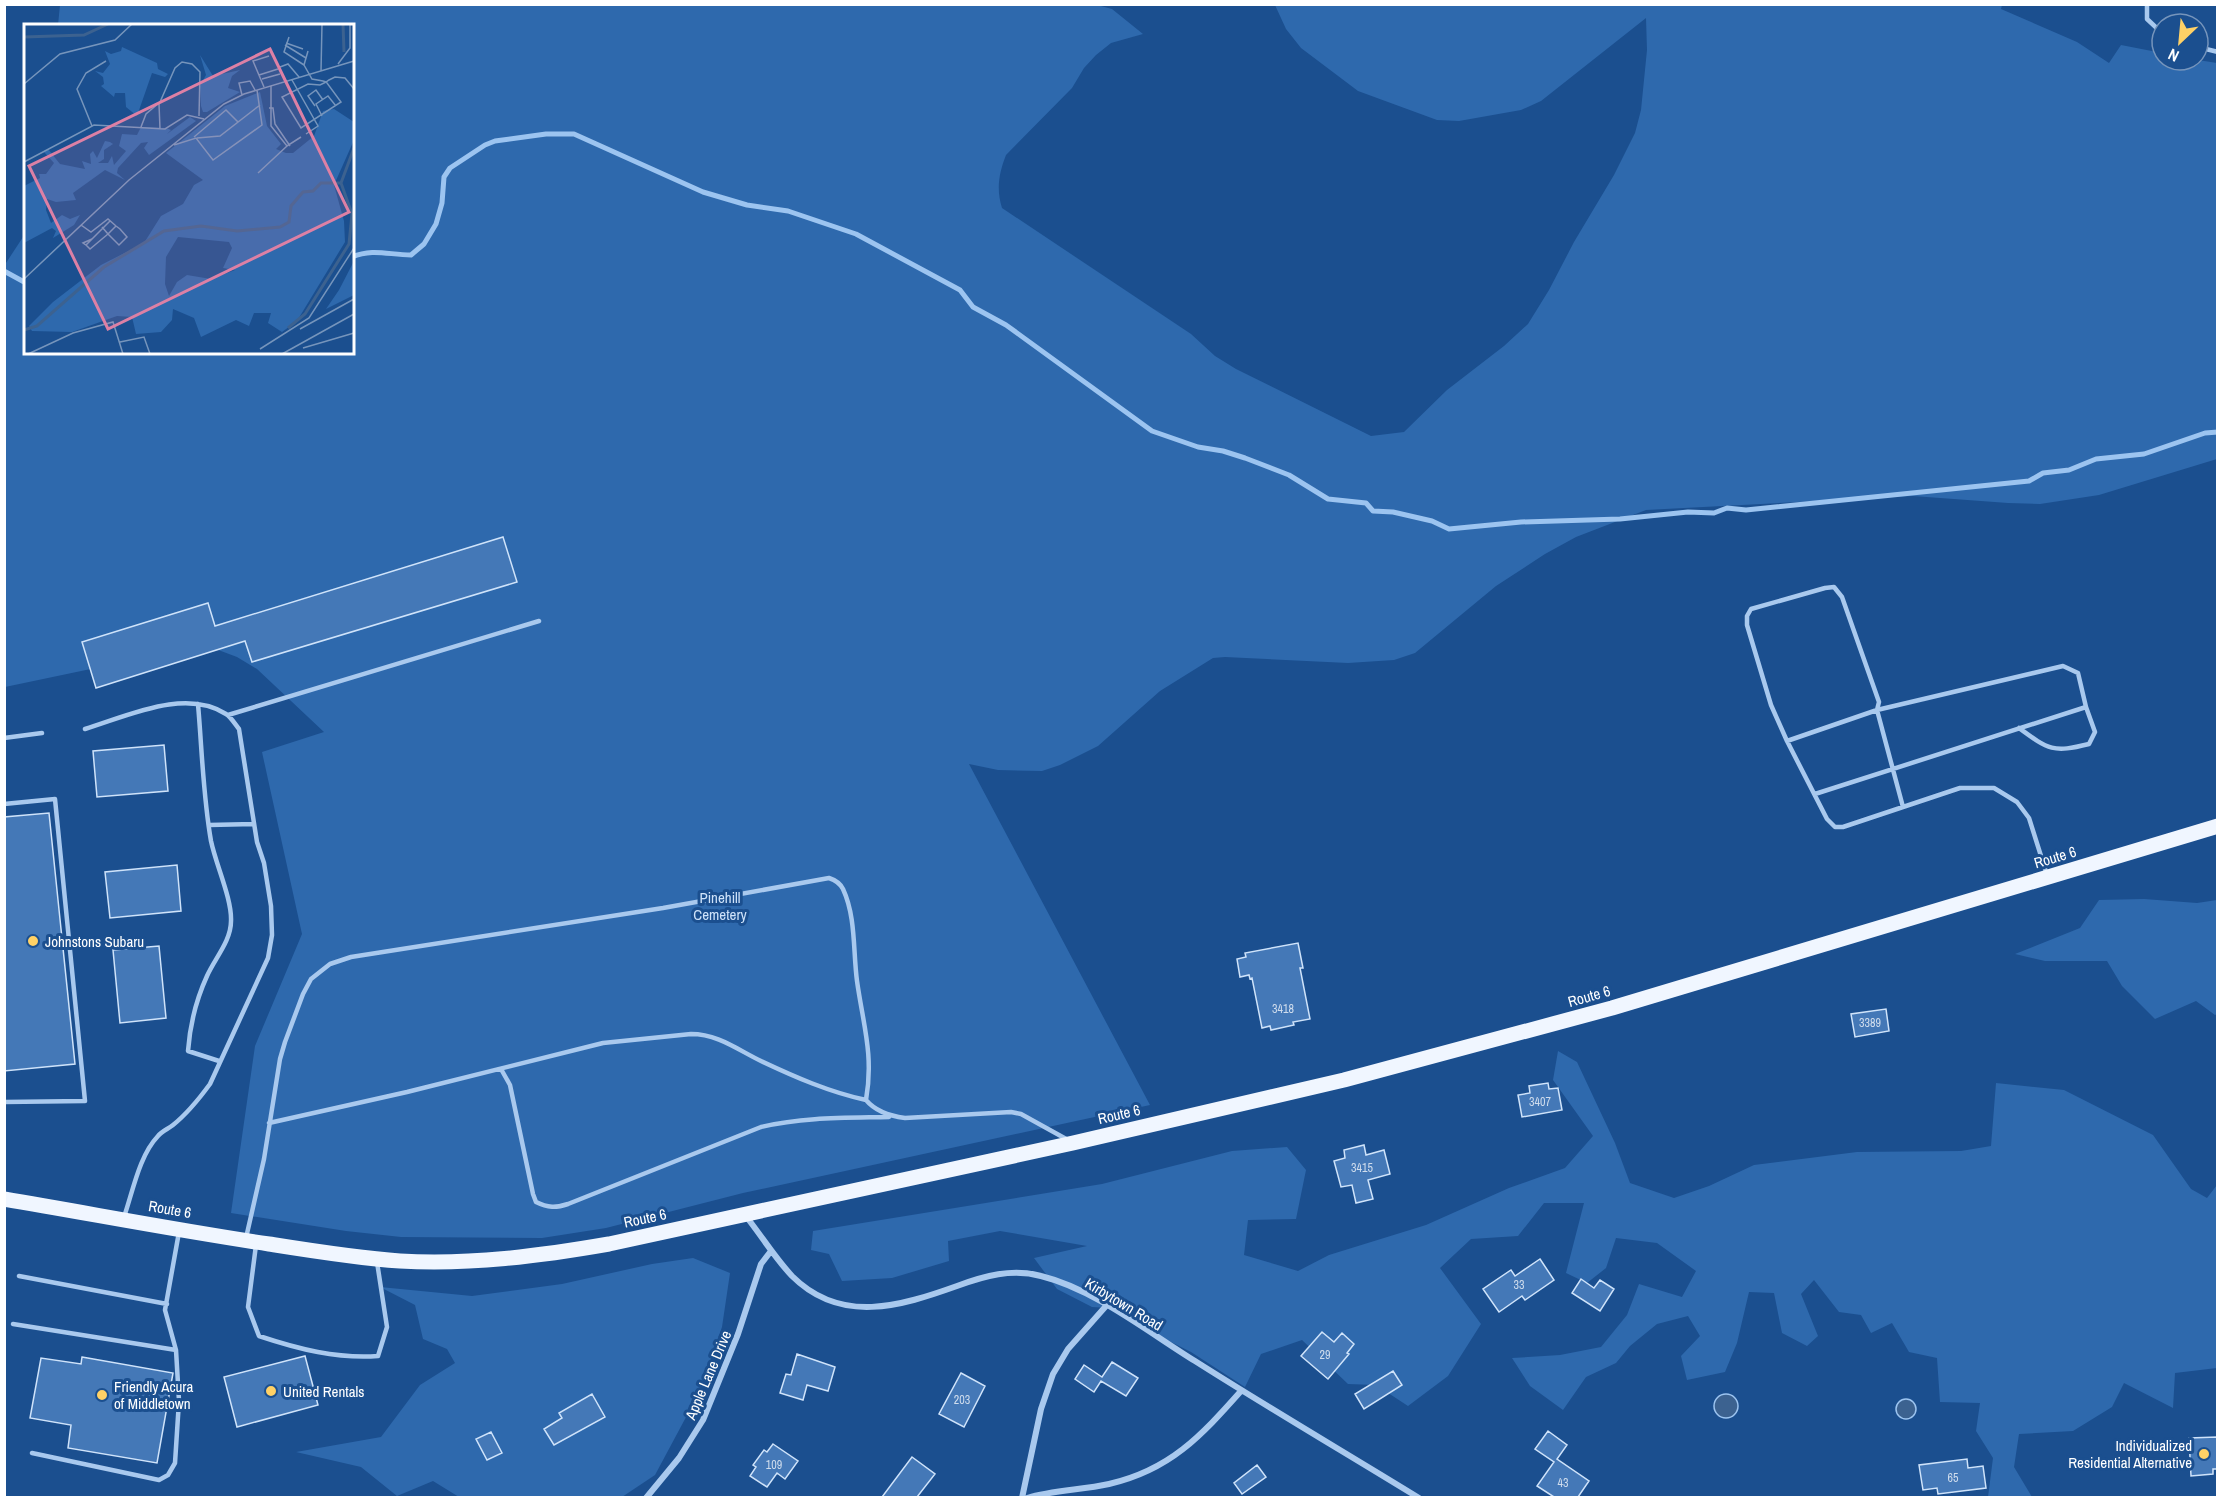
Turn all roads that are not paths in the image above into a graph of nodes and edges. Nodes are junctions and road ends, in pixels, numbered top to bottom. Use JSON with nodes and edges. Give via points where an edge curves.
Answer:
{"nodes":[{"id":1,"x":2147,"y":4,"type":"edge"},
{"id":2,"x":2150,"y":22,"type":"edge"},
{"id":3,"x":539,"y":621,"type":"dead end"},
{"id":4,"x":198,"y":704,"type":"junction"},
{"id":5,"x":2086,"y":707,"type":"junction"},
{"id":6,"x":1877,"y":710,"type":"junction"},
{"id":7,"x":228,"y":715,"type":"junction"},
{"id":8,"x":2019,"y":728,"type":"junction"},
{"id":9,"x":86,"y":729,"type":"dead end"},
{"id":10,"x":42,"y":733,"type":"dead end"},
{"id":11,"x":4,"y":738,"type":"edge"},
{"id":12,"x":1787,"y":741,"type":"junction"},
{"id":13,"x":1892,"y":769,"type":"junction"},
{"id":14,"x":1815,"y":794,"type":"junction"},
{"id":15,"x":4,"y":804,"type":"edge"},
{"id":16,"x":1903,"y":807,"type":"junction"},
{"id":17,"x":254,"y":824,"type":"junction"},
{"id":18,"x":209,"y":825,"type":"junction"},
{"id":19,"x":2217,"y":826,"type":"edge"},
{"id":20,"x":2048,"y":878,"type":"junction"},
{"id":21,"x":219,"y":1061,"type":"junction"},
{"id":22,"x":501,"y":1069,"type":"junction"},
{"id":23,"x":866,"y":1100,"type":"junction"},
{"id":24,"x":4,"y":1102,"type":"edge"},
{"id":25,"x":891,"y":1116,"type":"junction"},
{"id":26,"x":269,"y":1123,"type":"junction"},
{"id":27,"x":1073,"y":1143,"type":"junction"},
{"id":28,"x":4,"y":1199,"type":"edge"},
{"id":29,"x":745,"y":1215,"type":"junction"},
{"id":30,"x":123,"y":1219,"type":"junction"},
{"id":31,"x":180,"y":1229,"type":"junction"},
{"id":32,"x":251,"y":1241,"type":"junction"},
{"id":33,"x":771,"y":1251,"type":"junction"},
{"id":34,"x":376,"y":1259,"type":"junction"},
{"id":35,"x":19,"y":1276,"type":"dead end"},
{"id":36,"x":166,"y":1304,"type":"junction"},
{"id":37,"x":1106,"y":1306,"type":"junction"},
{"id":38,"x":13,"y":1324,"type":"dead end"},
{"id":39,"x":176,"y":1350,"type":"junction"},
{"id":40,"x":1241,"y":1391,"type":"junction"},
{"id":41,"x":32,"y":1454,"type":"dead end"},
{"id":42,"x":646,"y":1497,"type":"edge"},
{"id":43,"x":1025,"y":1497,"type":"edge"},
{"id":44,"x":1419,"y":1497,"type":"edge"}],
"edges":[{"from":1,"to":2,"type":"lane"},
{"from":3,"to":7,"type":"lane"},
{"from":4,"to":7,"type":"lane"},
{"from":4,"to":9,"type":"lane","via":[[171,703]]},
{"from":4,"to":18,"type":"lane"},
{"from":5,"to":6,"type":"lane","via":[[2078,674],[2063,666]]},
{"from":5,"to":8,"type":"lane"},
{"from":5,"to":8,"type":"lane","via":[[2095,732],[2089,744],[2063,750],[2044,746]]},
{"from":6,"to":12,"type":"lane"},
{"from":6,"to":12,"type":"lane","via":[[1879,702],[1842,597],[1834,587],[1751,609],[1747,625]]},
{"from":6,"to":13,"type":"lane"},
{"from":7,"to":17,"type":"lane","via":[[239,729]]},
{"from":8,"to":13,"type":"lane"},
{"from":10,"to":11,"type":"lane"},
{"from":12,"to":14,"type":"lane"},
{"from":13,"to":14,"type":"lane"},
{"from":13,"to":16,"type":"lane"},
{"from":14,"to":16,"type":"lane","via":[[1835,827]]},
{"from":15,"to":24,"type":"lane","via":[[55,799],[84,1101]]},
{"from":16,"to":20,"type":"lane","via":[[1960,788],[1994,788],[2017,802],[2029,818]]},
{"from":17,"to":18,"type":"lane"},
{"from":17,"to":21,"type":"lane","via":[[271,906],[272,935],[268,958]]},
{"from":18,"to":21,"type":"lane","via":[[231,921],[230,932],[196,1005],[188,1051]]},
{"from":19,"to":20,"type":"main road","name":"Route 6"},
{"from":20,"to":27,"type":"main road","name":"Route 6","via":[[1525,1032],[1344,1080]]},
{"from":21,"to":30,"type":"lane","via":[[197,1103],[158,1134],[142,1162]]},
{"from":22,"to":23,"type":"lane","via":[[603,1043],[702,1034],[831,1092]]},
{"from":22,"to":25,"type":"lane","via":[[510,1085],[536,1202],[556,1208],[761,1127],[820,1118]]},
{"from":22,"to":26,"type":"lane"},
{"from":23,"to":25,"type":"lane"},
{"from":23,"to":26,"type":"lane","via":[[871,1075],[849,910],[843,888],[829,878],[351,957],[330,964],[311,979],[292,1023],[280,1059]]},
{"from":25,"to":27,"type":"lane","via":[[905,1119],[1011,1112]]},
{"from":26,"to":32,"type":"lane"},
{"from":27,"to":29,"type":"main road","name":"Route 6"},
{"from":28,"to":30,"type":"main road","name":"Route 6"},
{"from":29,"to":33,"type":"street","name":"Kirbytown Road"},
{"from":29,"to":34,"type":"main road","name":"Route 6","via":[[544,1255],[480,1260]]},
{"from":30,"to":31,"type":"main road","name":"Route 6"},
{"from":31,"to":32,"type":"main road","name":"Route 6"},
{"from":31,"to":36,"type":"lane"},
{"from":32,"to":34,"type":"main road","name":"Route 6"},
{"from":32,"to":34,"type":"lane","via":[[248,1307],[259,1336],[295,1348],[355,1358],[378,1356],[387,1327]]},
{"from":33,"to":37,"type":"street","name":"Kirbytown Road","via":[[791,1275],[816,1294],[857,1308],[898,1305],[979,1278],[1020,1273],[1068,1285]]},
{"from":33,"to":42,"type":"street","name":"Apple Lane Drive","via":[[761,1264],[703,1420],[679,1458]]},
{"from":35,"to":36,"type":"lane"},
{"from":36,"to":39,"type":"lane"},
{"from":37,"to":40,"type":"street","name":"Kirbytown Road"},
{"from":37,"to":43,"type":"street","via":[[1068,1349],[1053,1374],[1041,1409]]},
{"from":38,"to":39,"type":"lane"},
{"from":39,"to":41,"type":"lane","via":[[179,1401],[175,1463],[168,1475],[159,1480]]},
{"from":40,"to":43,"type":"street","via":[[1176,1456],[1148,1471],[1108,1484]]},
{"from":40,"to":44,"type":"street","name":"Kirbytown Road"}]}
